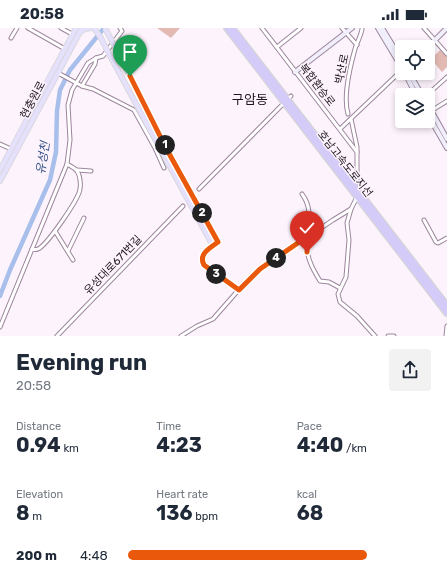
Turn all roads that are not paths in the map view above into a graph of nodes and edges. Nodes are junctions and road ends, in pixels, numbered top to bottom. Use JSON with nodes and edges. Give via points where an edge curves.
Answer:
{"nodes":[{"id":1,"x":17,"y":28,"type":"edge"},
{"id":2,"x":28,"y":28,"type":"edge"},
{"id":3,"x":61,"y":28,"type":"edge"},
{"id":4,"x":82,"y":28,"type":"edge"},
{"id":5,"x":91,"y":28,"type":"edge"},
{"id":6,"x":94,"y":28,"type":"edge"},
{"id":7,"x":105,"y":28,"type":"edge"},
{"id":8,"x":120,"y":28,"type":"edge"},
{"id":9,"x":227,"y":28,"type":"edge"},
{"id":10,"x":232,"y":28,"type":"edge"},
{"id":11,"x":262,"y":28,"type":"edge"},
{"id":12,"x":302,"y":28,"type":"edge"},
{"id":13,"x":342,"y":28,"type":"edge"},
{"id":14,"x":352,"y":28,"type":"edge"},
{"id":15,"x":378,"y":28,"type":"edge"},
{"id":16,"x":382,"y":28,"type":"edge"},
{"id":17,"x":424,"y":28,"type":"edge"},
{"id":18,"x":447,"y":28,"type":"edge"},
{"id":19,"x":76,"y":29,"type":"edge"},
{"id":20,"x":362,"y":29,"type":"edge"},
{"id":21,"x":346,"y":33,"type":"junction"},
{"id":22,"x":72,"y":34,"type":"junction"},
{"id":23,"x":10,"y":38,"type":"dead end"},
{"id":24,"x":434,"y":40,"type":"joint"},
{"id":25,"x":435,"y":41,"type":"edge"},
{"id":26,"x":357,"y":45,"type":"junction"},
{"id":27,"x":277,"y":47,"type":"junction"},
{"id":28,"x":65,"y":49,"type":"junction"},
{"id":29,"x":395,"y":49,"type":"edge"},
{"id":30,"x":447,"y":54,"type":"edge"},
{"id":31,"x":395,"y":57,"type":"edge"},
{"id":32,"x":96,"y":58,"type":"junction"},
{"id":33,"x":295,"y":72,"type":"junction"},
{"id":34,"x":60,"y":74,"type":"junction"},
{"id":35,"x":395,"y":76,"type":"edge"},
{"id":36,"x":447,"y":77,"type":"edge"},
{"id":37,"x":75,"y":82,"type":"junction"},
{"id":38,"x":82,"y":86,"type":"junction"},
{"id":39,"x":435,"y":88,"type":"edge"},
{"id":40,"x":39,"y":98,"type":"junction"},
{"id":41,"x":447,"y":101,"type":"edge"},
{"id":42,"x":283,"y":104,"type":"dead end"},
{"id":43,"x":435,"y":108,"type":"edge"},
{"id":44,"x":348,"y":114,"type":"dead end"},
{"id":45,"x":35,"y":116,"type":"junction"},
{"id":46,"x":435,"y":118,"type":"edge"},
{"id":47,"x":351,"y":119,"type":"junction"},
{"id":48,"x":435,"y":127,"type":"edge"},
{"id":49,"x":340,"y":129,"type":"junction"},
{"id":50,"x":447,"y":138,"type":"edge"},
{"id":51,"x":0,"y":144,"type":"edge"},
{"id":52,"x":447,"y":148,"type":"edge"},
{"id":53,"x":11,"y":149,"type":"junction"},
{"id":54,"x":357,"y":152,"type":"junction"},
{"id":55,"x":1,"y":164,"type":"edge"},
{"id":56,"x":67,"y":164,"type":"junction"},
{"id":57,"x":164,"y":168,"type":"dead end"},
{"id":58,"x":0,"y":170,"type":"edge"},
{"id":59,"x":77,"y":170,"type":"junction"},
{"id":60,"x":91,"y":171,"type":"dead end"},
{"id":61,"x":0,"y":181,"type":"edge"},
{"id":62,"x":357,"y":182,"type":"dead end"},
{"id":63,"x":199,"y":189,"type":"dead end"},
{"id":64,"x":302,"y":194,"type":"dead end"},
{"id":65,"x":356,"y":199,"type":"dead end"},
{"id":66,"x":183,"y":206,"type":"dead end"},
{"id":67,"x":351,"y":209,"type":"junction"},
{"id":68,"x":84,"y":218,"type":"dead end"},
{"id":69,"x":424,"y":220,"type":"dead end"},
{"id":70,"x":55,"y":231,"type":"junction"},
{"id":71,"x":308,"y":236,"type":"junction"},
{"id":72,"x":447,"y":238,"type":"edge"},
{"id":73,"x":213,"y":246,"type":"junction"},
{"id":74,"x":32,"y":249,"type":"junction"},
{"id":75,"x":68,"y":251,"type":"junction"},
{"id":76,"x":73,"y":260,"type":"dead end"},
{"id":77,"x":340,"y":288,"type":"junction"},
{"id":78,"x":239,"y":290,"type":"junction"},
{"id":79,"x":447,"y":306,"type":"edge"},
{"id":80,"x":447,"y":313,"type":"edge"},
{"id":81,"x":447,"y":326,"type":"edge"},
{"id":82,"x":0,"y":327,"type":"edge"},
{"id":83,"x":57,"y":336,"type":"edge"},
{"id":84,"x":181,"y":336,"type":"edge"},
{"id":85,"x":375,"y":336,"type":"edge"},
{"id":86,"x":388,"y":336,"type":"edge"},
{"id":87,"x":394,"y":336,"type":"edge"},
{"id":88,"x":446,"y":336,"type":"edge"}],
"edges":[{"from":1,"to":23,"type":"street"},
{"from":2,"to":28,"type":"street"},
{"from":3,"to":22,"type":"street"},
{"from":4,"to":19,"type":"main road","name":"현충원로"},
{"from":5,"to":19,"type":"main road"},
{"from":6,"to":73,"type":"main road","bridge":true},
{"from":7,"to":73,"type":"main road","bridge":true,"via":[[166,148],[218,242]]},
{"from":8,"to":32,"type":"street","via":[[122,31],[103,56]]},
{"from":9,"to":80,"type":"highway","name":"호남고속도로지선"},
{"from":10,"to":79,"type":"highway","name":"호남고속도로지선"},
{"from":11,"to":27,"type":"street","name":"복합환승로"},
{"from":12,"to":27,"type":"street"},
{"from":13,"to":21,"type":"street"},
{"from":14,"to":21,"type":"street"},
{"from":15,"to":31,"type":"street"},
{"from":16,"to":29,"type":"street"},
{"from":17,"to":24,"type":"street"},
{"from":18,"to":24,"type":"street"},
{"from":19,"to":22,"type":"main road","name":"현충원로"},
{"from":19,"to":34,"type":"main road","name":"현충원로"},
{"from":20,"to":26,"type":"street","name":"박산로"},
{"from":21,"to":26,"type":"street"},
{"from":21,"to":33,"type":"street"},
{"from":22,"to":28,"type":"main road","name":"현충원로"},
{"from":25,"to":30,"type":"street"},
{"from":26,"to":44,"type":"street","name":"박산로","via":[[346,94]]},
{"from":27,"to":33,"type":"street","name":"복합환승로"},
{"from":28,"to":40,"type":"main road","name":"현충원로"},
{"from":32,"to":37,"type":"street","via":[[88,64]]},
{"from":32,"to":38,"type":"street"},
{"from":33,"to":49,"type":"street","name":"복합환승로"},
{"from":34,"to":37,"type":"street"},
{"from":34,"to":45,"type":"main road","name":"현충원로"},
{"from":35,"to":47,"type":"street"},
{"from":36,"to":39,"type":"street"},
{"from":37,"to":38,"type":"street"},
{"from":37,"to":56,"type":"street","via":[[68,105],[70,140]]},
{"from":38,"to":57,"type":"street","via":[[134,110]]},
{"from":40,"to":45,"type":"main road","via":[[42,95]]},
{"from":40,"to":53,"type":"main road","name":"현충원로"},
{"from":41,"to":43,"type":"street"},
{"from":42,"to":63,"type":"street"},
{"from":45,"to":61,"type":"main road","name":"현충원로"},
{"from":46,"to":50,"type":"street"},
{"from":47,"to":49,"type":"street"},
{"from":47,"to":54,"type":"street"},
{"from":48,"to":52,"type":"street"},
{"from":49,"to":54,"type":"street","name":"복합환승로"},
{"from":51,"to":53,"type":"street"},
{"from":53,"to":55,"type":"main road","name":"현충원로"},
{"from":54,"to":62,"type":"street"},
{"from":55,"to":58,"type":"main road","name":"현충원로"},
{"from":56,"to":59,"type":"street"},
{"from":56,"to":74,"type":"street"},
{"from":59,"to":60,"type":"street"},
{"from":59,"to":70,"type":"street","via":[[80,182],[78,195]]},
{"from":64,"to":71,"type":"street","via":[[310,215]]},
{"from":65,"to":67,"type":"street"},
{"from":66,"to":83,"type":"street","name":"유성대로671번길"},
{"from":67,"to":71,"type":"street"},
{"from":67,"to":77,"type":"street","via":[[347,227],[349,240],[346,277]]},
{"from":68,"to":75,"type":"street"},
{"from":69,"to":72,"type":"street","via":[[436,242]]},
{"from":70,"to":74,"type":"street","via":[[40,248]]},
{"from":70,"to":75,"type":"street"},
{"from":71,"to":77,"type":"street","via":[[310,265],[320,281],[329,282]]},
{"from":71,"to":78,"type":"street","via":[[260,269]]},
{"from":73,"to":78,"type":"main road","via":[[203,256],[204,265]]},
{"from":74,"to":82,"type":"street"},
{"from":75,"to":76,"type":"street"},
{"from":77,"to":85,"type":"street","via":[[340,302]]},
{"from":78,"to":84,"type":"street","via":[[213,319]]},
{"from":81,"to":88,"type":"street"},
{"from":86,"to":87,"type":"street"}]}
